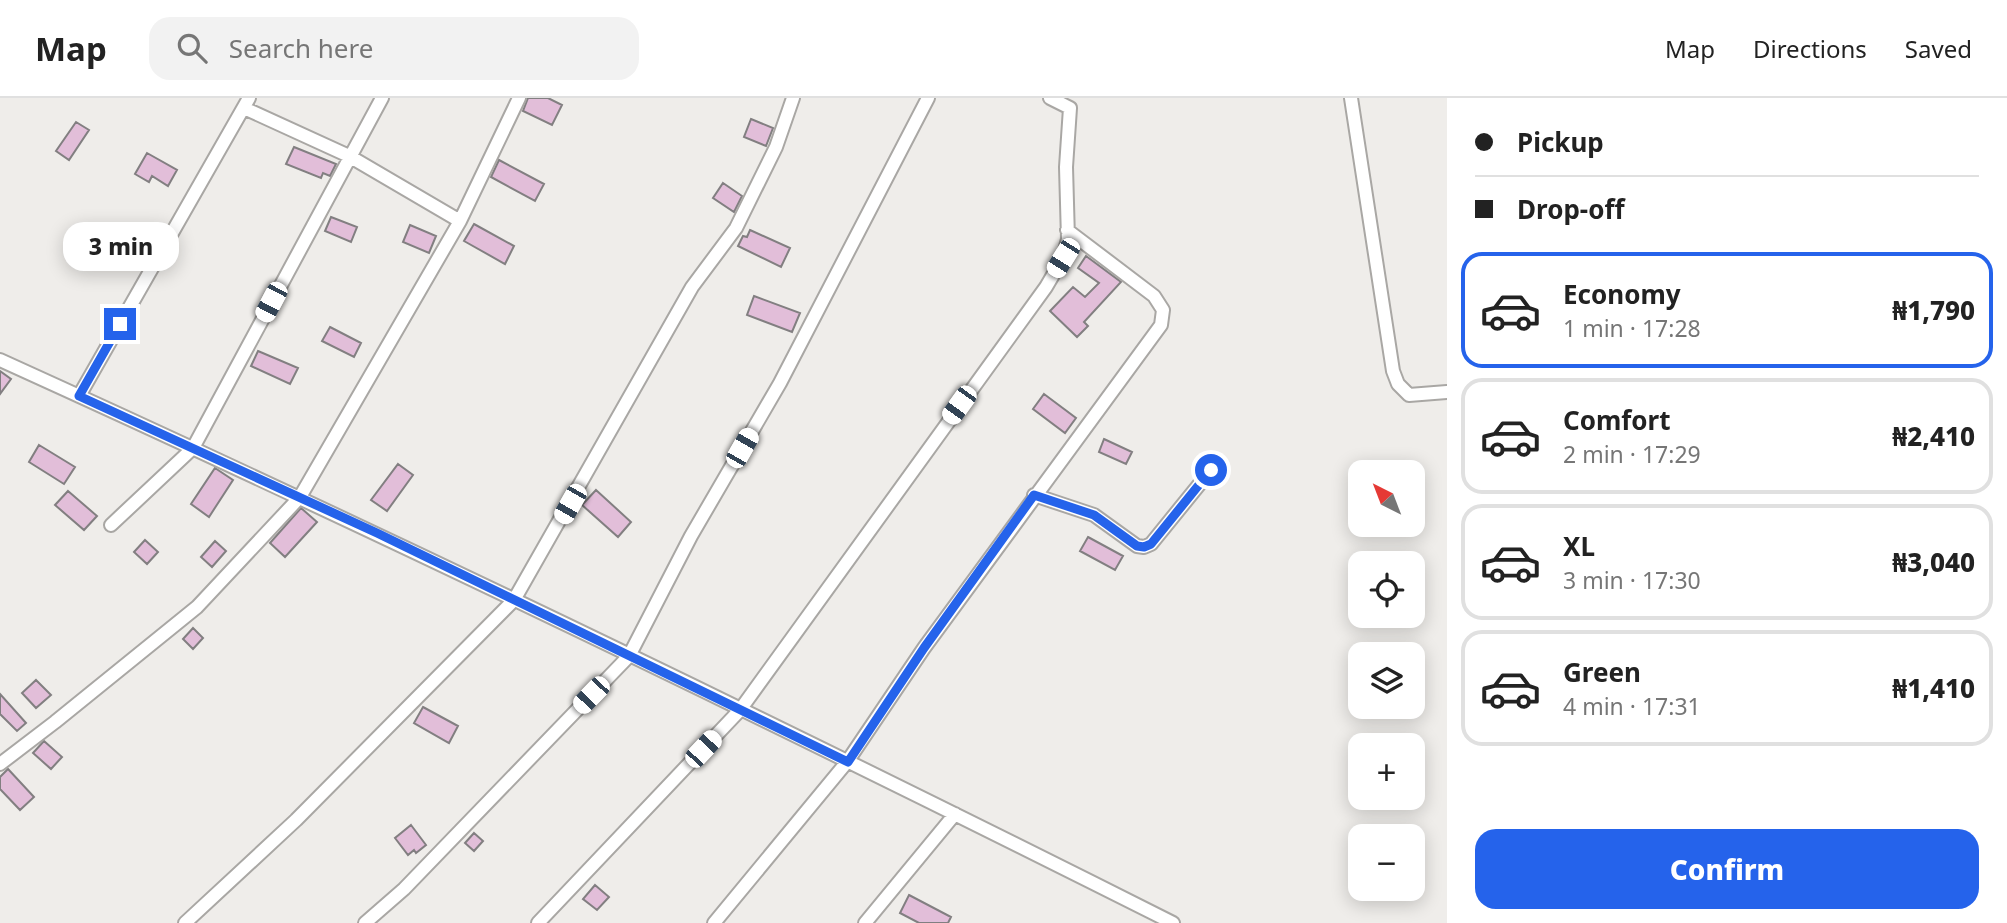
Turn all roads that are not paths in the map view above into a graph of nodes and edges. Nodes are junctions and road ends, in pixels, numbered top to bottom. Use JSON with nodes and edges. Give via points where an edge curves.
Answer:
{"nodes":[{"id":1,"x":382,"y":98,"type":"edge"},
{"id":2,"x":519,"y":98,"type":"edge"},
{"id":3,"x":793,"y":98,"type":"edge"},
{"id":4,"x":928,"y":98,"type":"edge"},
{"id":5,"x":1050,"y":98,"type":"edge"},
{"id":6,"x":1351,"y":98,"type":"edge"},
{"id":7,"x":247,"y":103,"type":"edge"},
{"id":8,"x":1071,"y":103,"type":"edge"},
{"id":9,"x":349,"y":156,"type":"junction"},
{"id":10,"x":460,"y":221,"type":"junction"},
{"id":11,"x":1068,"y":230,"type":"junction"},
{"id":12,"x":0,"y":360,"type":"edge"},
{"id":13,"x":1447,"y":392,"type":"edge"},
{"id":14,"x":79,"y":396,"type":"junction"},
{"id":15,"x":194,"y":448,"type":"junction"},
{"id":16,"x":1211,"y":470,"type":"dead end"},
{"id":17,"x":1034,"y":495,"type":"junction"},
{"id":18,"x":300,"y":497,"type":"junction"},
{"id":19,"x":111,"y":525,"type":"dead end"},
{"id":20,"x":514,"y":600,"type":"junction"},
{"id":21,"x":629,"y":656,"type":"junction"},
{"id":22,"x":740,"y":710,"type":"junction"},
{"id":23,"x":848,"y":762,"type":"junction"},
{"id":24,"x":0,"y":764,"type":"edge"},
{"id":25,"x":955,"y":814,"type":"junction"},
{"id":26,"x":1158,"y":920,"type":"edge"},
{"id":27,"x":185,"y":923,"type":"edge"},
{"id":28,"x":365,"y":923,"type":"edge"},
{"id":29,"x":538,"y":923,"type":"edge"},
{"id":30,"x":714,"y":923,"type":"edge"},
{"id":31,"x":865,"y":923,"type":"edge"},
{"id":32,"x":1173,"y":923,"type":"edge"}],
"edges":[{"from":1,"to":9,"type":"street"},
{"from":2,"to":10,"type":"street"},
{"from":3,"to":20,"type":"street","via":[[776,147],[736,228],[692,287]]},
{"from":4,"to":21,"type":"street","via":[[780,383],[691,536]]},
{"from":5,"to":8,"type":"street"},
{"from":6,"to":13,"type":"street","via":[[1393,371],[1409,395]]},
{"from":7,"to":9,"type":"street"},
{"from":7,"to":14,"type":"street"},
{"from":8,"to":11,"type":"street"},
{"from":9,"to":10,"type":"street"},
{"from":9,"to":15,"type":"street"},
{"from":10,"to":18,"type":"street"},
{"from":11,"to":17,"type":"street","via":[[1154,296],[1164,317],[1145,350]]},
{"from":11,"to":22,"type":"street","via":[[1063,258],[1046,287]]},
{"from":12,"to":14,"type":"street"},
{"from":14,"to":15,"type":"street"},
{"from":15,"to":18,"type":"street"},
{"from":15,"to":19,"type":"street"},
{"from":16,"to":17,"type":"street","via":[[1144,547],[1094,515]]},
{"from":17,"to":23,"type":"street"},
{"from":18,"to":20,"type":"street"},
{"from":18,"to":24,"type":"street","via":[[197,607]]},
{"from":20,"to":21,"type":"street"},
{"from":20,"to":27,"type":"street","via":[[296,820]]},
{"from":21,"to":22,"type":"street"},
{"from":21,"to":28,"type":"street","via":[[404,889]]},
{"from":22,"to":23,"type":"street"},
{"from":22,"to":29,"type":"street"},
{"from":23,"to":25,"type":"street"},
{"from":23,"to":30,"type":"street"},
{"from":25,"to":26,"type":"street"},
{"from":25,"to":31,"type":"street"},
{"from":26,"to":32,"type":"street"}]}
